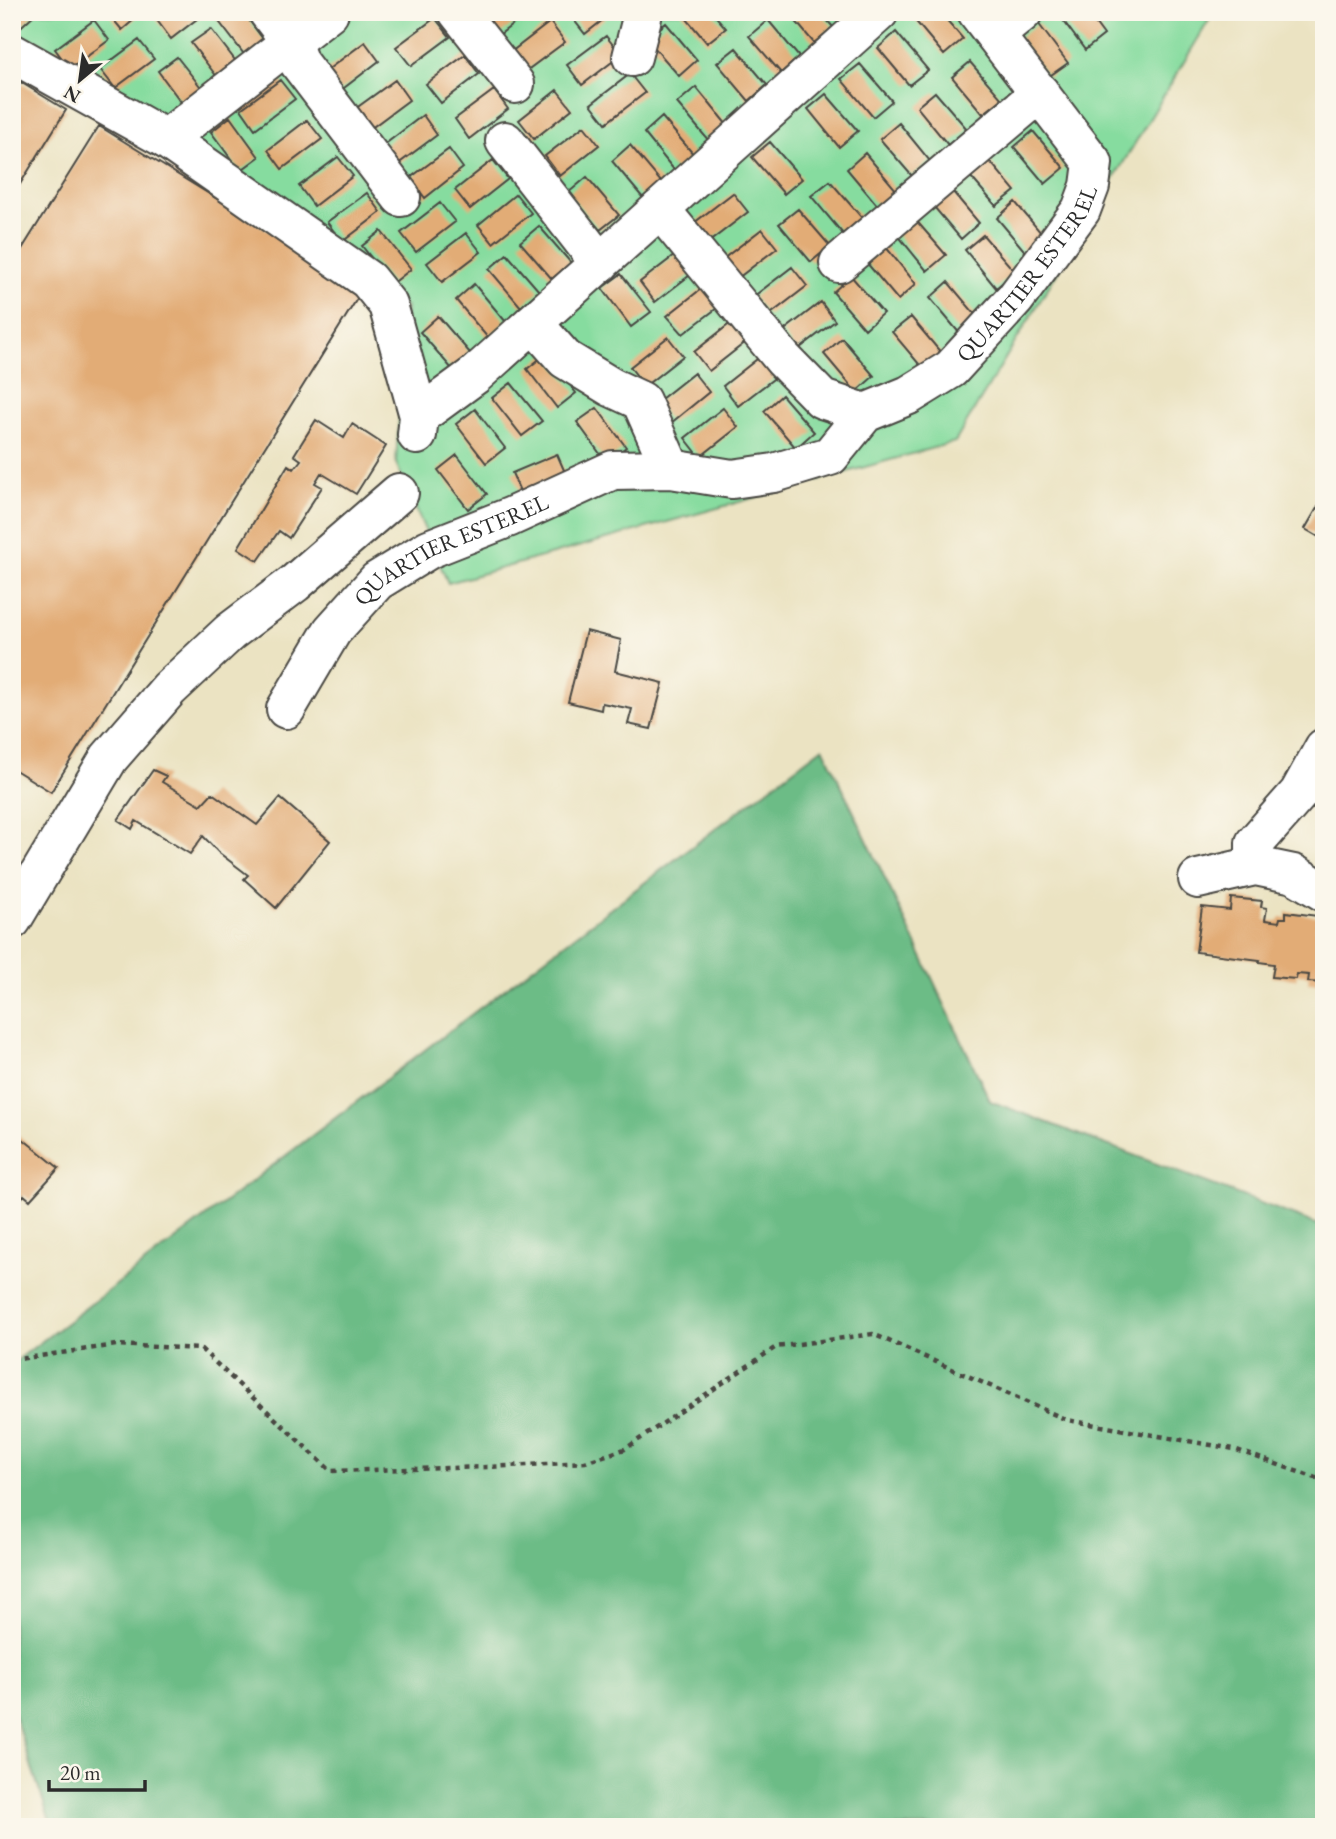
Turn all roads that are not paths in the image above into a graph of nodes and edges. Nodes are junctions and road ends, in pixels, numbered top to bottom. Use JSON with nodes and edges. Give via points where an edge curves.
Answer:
{"nodes":[{"id":1,"x":268,"y":12,"type":"edge"},
{"id":2,"x":329,"y":12,"type":"edge"},
{"id":3,"x":458,"y":12,"type":"edge"},
{"id":4,"x":639,"y":12,"type":"edge"},
{"id":5,"x":879,"y":12,"type":"edge"},
{"id":6,"x":998,"y":20,"type":"edge"},
{"id":7,"x":291,"y":42,"type":"junction"},
{"id":8,"x":16,"y":55,"type":"edge"},
{"id":9,"x":632,"y":57,"type":"dead end"},
{"id":10,"x":515,"y":84,"type":"dead end"},
{"id":11,"x":1040,"y":93,"type":"junction"},
{"id":12,"x":166,"y":139,"type":"junction"},
{"id":13,"x":505,"y":141,"type":"dead end"},
{"id":14,"x":401,"y":197,"type":"dead end"},
{"id":15,"x":660,"y":209,"type":"junction"},
{"id":16,"x":600,"y":263,"type":"junction"},
{"id":17,"x":839,"y":263,"type":"dead end"},
{"id":18,"x":533,"y":323,"type":"junction"},
{"id":19,"x":865,"y":413,"type":"junction"},
{"id":20,"x":671,"y":469,"type":"junction"},
{"id":21,"x":399,"y":493,"type":"dead end"},
{"id":22,"x":286,"y":709,"type":"dead end"},
{"id":23,"x":1324,"y":748,"type":"edge"},
{"id":24,"x":1255,"y":866,"type":"junction"},
{"id":25,"x":1198,"y":879,"type":"dead end"},
{"id":26,"x":1324,"y":892,"type":"edge"},
{"id":27,"x":12,"y":920,"type":"edge"}],
"edges":[{"from":1,"to":7,"type":"street"},
{"from":2,"to":7,"type":"street"},
{"from":3,"to":10,"type":"street"},
{"from":4,"to":9,"type":"street","via":[[642,18]]},
{"from":5,"to":15,"type":"street"},
{"from":6,"to":11,"type":"street","name":"QUARTIER ESTEREL"},
{"from":7,"to":12,"type":"street"},
{"from":7,"to":14,"type":"street","via":[[299,63]]},
{"from":8,"to":12,"type":"street"},
{"from":11,"to":17,"type":"street"},
{"from":11,"to":19,"type":"street","name":"QUARTIER ESTEREL","via":[[1093,163],[1081,210],[1015,299],[951,369],[909,395]]},
{"from":12,"to":18,"type":"street","via":[[368,280],[388,305],[418,425]]},
{"from":13,"to":16,"type":"street"},
{"from":15,"to":16,"type":"street"},
{"from":15,"to":19,"type":"street","via":[[783,359],[822,398]]},
{"from":16,"to":18,"type":"street"},
{"from":18,"to":20,"type":"street","via":[[565,359],[641,401]]},
{"from":19,"to":20,"type":"street","name":"QUARTIER ESTEREL","via":[[830,456],[774,473],[732,479]]},
{"from":20,"to":22,"type":"street","name":"QUARTIER ESTEREL","via":[[613,470],[429,549],[377,581],[332,631]]},
{"from":21,"to":27,"type":"street","via":[[230,632],[169,689],[109,758]]},
{"from":23,"to":24,"type":"street","via":[[1299,793],[1255,843]]},
{"from":24,"to":25,"type":"street"},
{"from":24,"to":26,"type":"street","via":[[1294,874]]}]}
